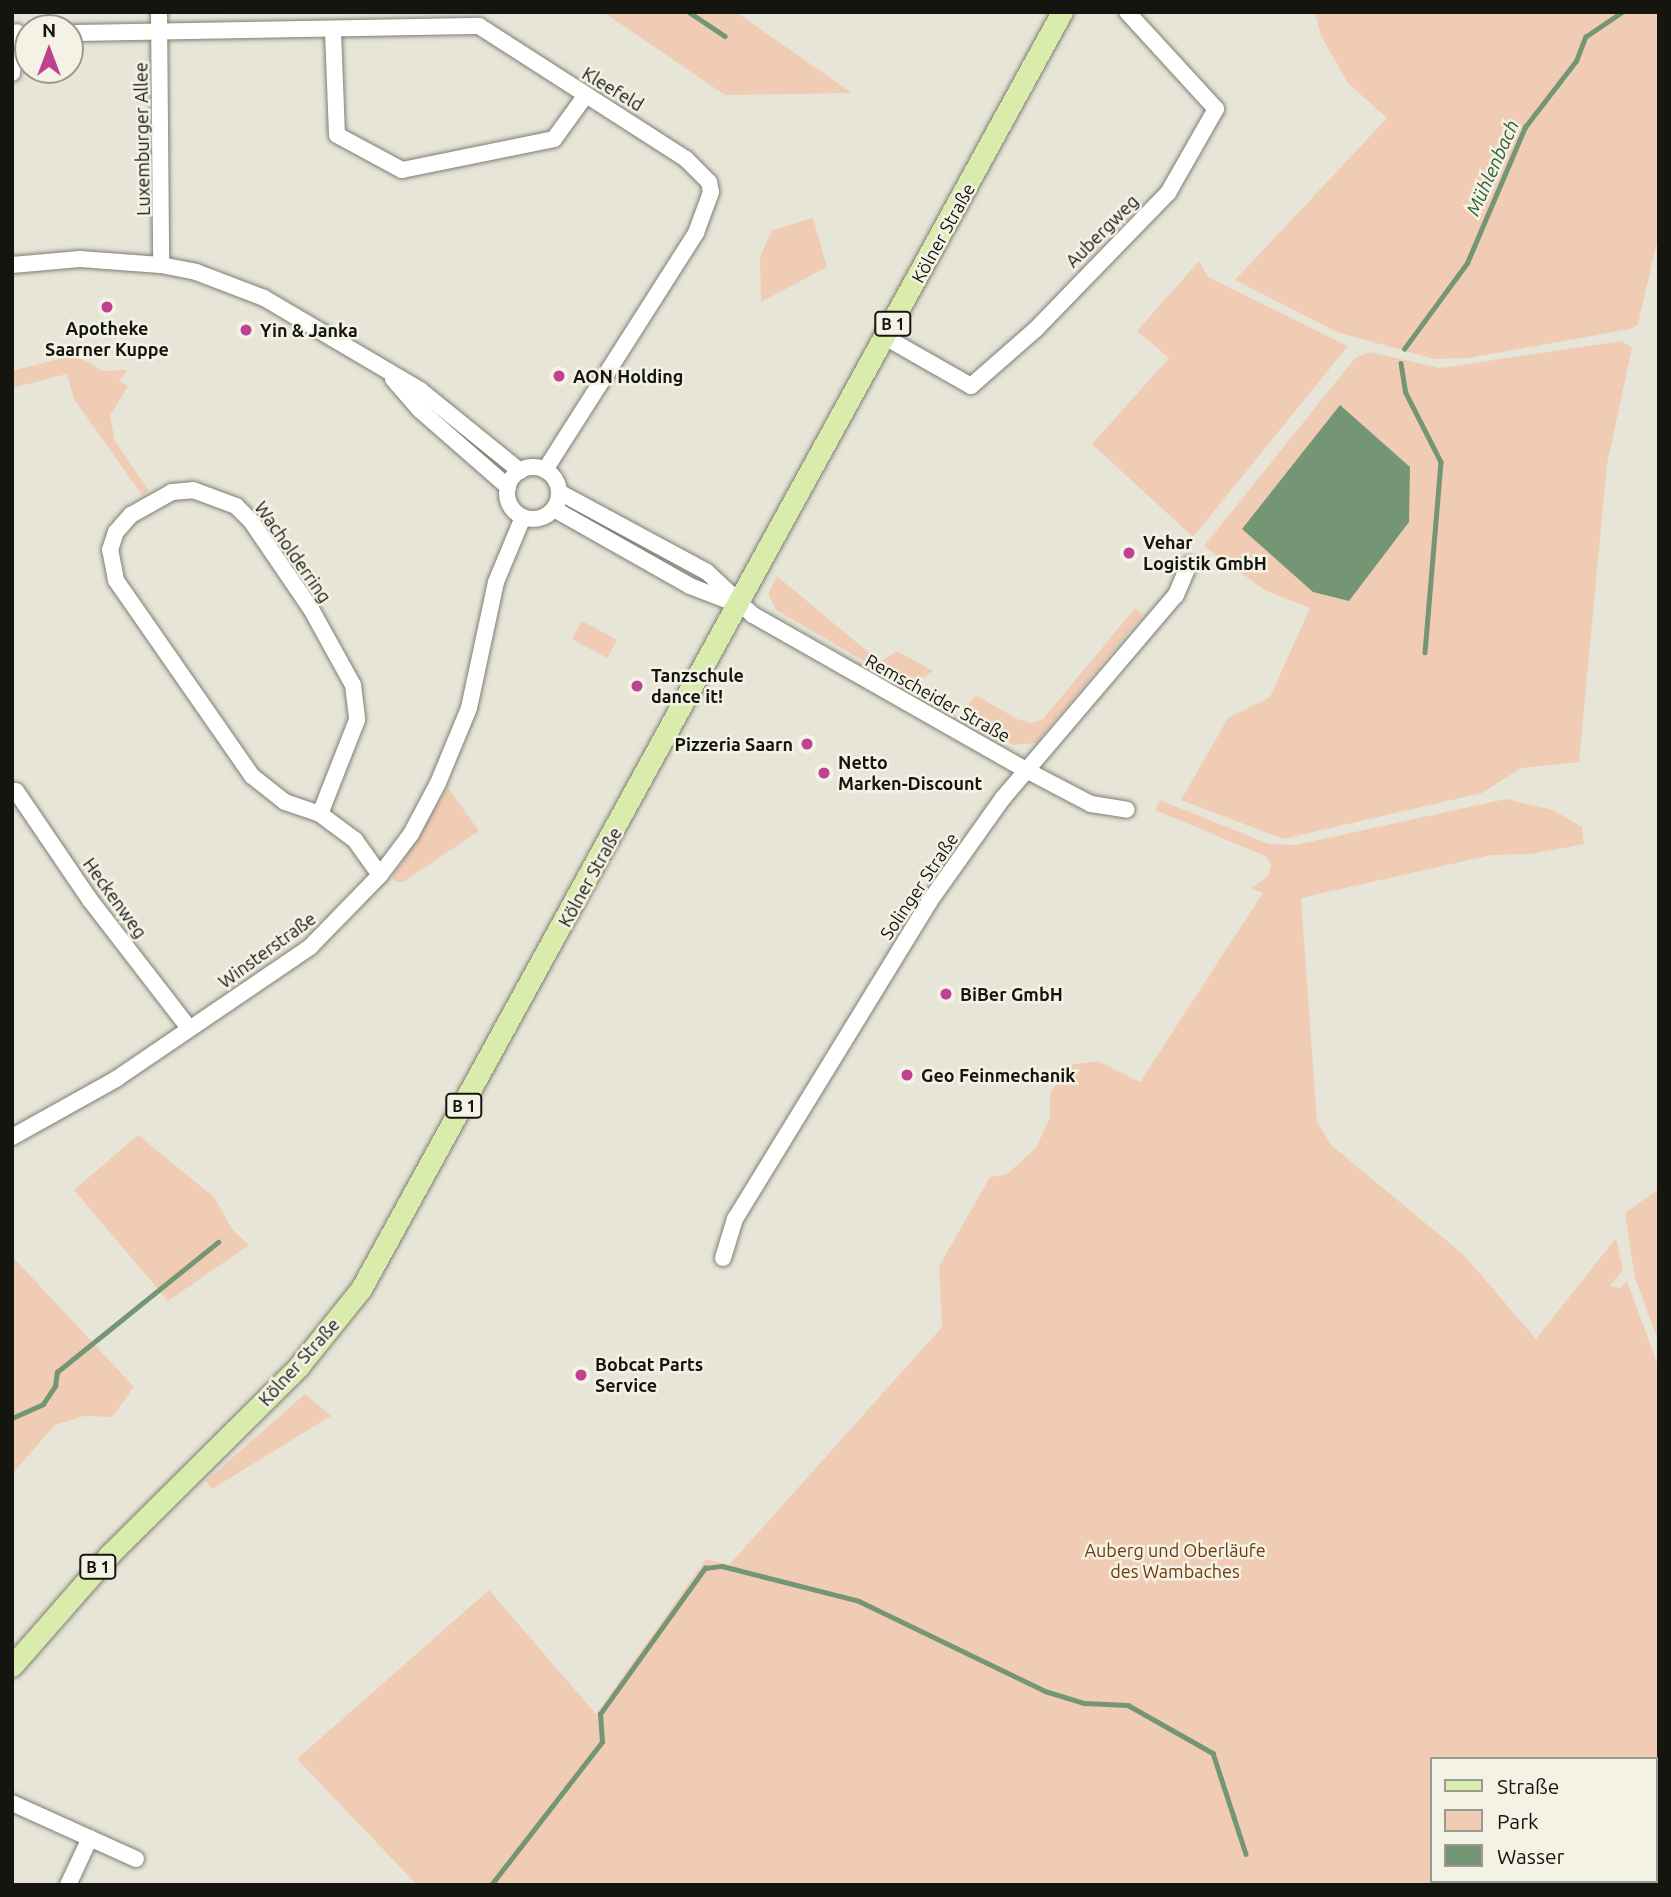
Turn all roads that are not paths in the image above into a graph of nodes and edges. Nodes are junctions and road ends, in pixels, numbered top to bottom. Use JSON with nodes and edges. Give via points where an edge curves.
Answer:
{"nodes":[{"id":1,"x":159,"y":12,"type":"edge"},
{"id":2,"x":1062,"y":12,"type":"edge"},
{"id":3,"x":1127,"y":12,"type":"edge"},
{"id":4,"x":333,"y":31,"type":"junction"},
{"id":5,"x":84,"y":33,"type":"edge"},
{"id":6,"x":160,"y":33,"type":"junction"},
{"id":7,"x":586,"y":95,"type":"junction"},
{"id":8,"x":12,"y":265,"type":"edge"},
{"id":9,"x":161,"y":265,"type":"junction"},
{"id":10,"x":885,"y":338,"type":"junction"},
{"id":11,"x":383,"y":369,"type":"junction"},
{"id":12,"x":545,"y":470,"type":"junction"},
{"id":13,"x":520,"y":471,"type":"junction"},
{"id":14,"x":508,"y":487,"type":"junction"},
{"id":15,"x":559,"y":492,"type":"junction"},
{"id":16,"x":554,"y":509,"type":"junction"},
{"id":17,"x":523,"y":517,"type":"junction"},
{"id":18,"x":1189,"y":565,"type":"dead end"},
{"id":19,"x":738,"y":604,"type":"junction"},
{"id":20,"x":1026,"y":770,"type":"junction"},
{"id":21,"x":12,"y":793,"type":"edge"},
{"id":22,"x":1127,"y":810,"type":"dead end"},
{"id":23,"x":320,"y":814,"type":"junction"},
{"id":24,"x":380,"y":875,"type":"junction"},
{"id":25,"x":189,"y":1028,"type":"junction"},
{"id":26,"x":12,"y":1137,"type":"edge"},
{"id":27,"x":723,"y":1258,"type":"dead end"},
{"id":28,"x":12,"y":1666,"type":"edge"},
{"id":29,"x":12,"y":1804,"type":"edge"},
{"id":30,"x":90,"y":1838,"type":"junction"},
{"id":31,"x":136,"y":1860,"type":"dead end"},
{"id":32,"x":68,"y":1885,"type":"edge"}],
"edges":[{"from":1,"to":6,"type":"street","name":"Luxemburger Allee"},
{"from":2,"to":10,"type":"main road","name":"Kölner Straße","number":"B 1"},
{"from":3,"to":10,"type":"street","name":"Aubergweg","via":[[1216,109],[1168,193],[1036,329],[971,386]]},
{"from":4,"to":6,"type":"street","name":"Kleefeld"},
{"from":4,"to":7,"type":"street","name":"Kleefeld","via":[[350,27],[483,27]]},
{"from":4,"to":7,"type":"street","via":[[337,135],[402,170],[554,139]]},
{"from":5,"to":6,"type":"street","name":"Kleefeld"},
{"from":6,"to":9,"type":"street","name":"Luxemburger Allee"},
{"from":7,"to":12,"type":"street","name":"Kleefeld","via":[[686,159],[709,182],[712,192],[682,259],[662,283]]},
{"from":8,"to":9,"type":"street","via":[[70,259]]},
{"from":9,"to":11,"type":"street","via":[[197,272],[264,299]]},
{"from":10,"to":19,"type":"main road","name":"Kölner Straße","number":"B 1"},
{"from":11,"to":13,"type":"street","via":[[420,390]]},
{"from":11,"to":14,"type":"street","via":[[420,410]]},
{"from":12,"to":13,"type":"street"},
{"from":12,"to":15,"type":"street"},
{"from":13,"to":14,"type":"street"},
{"from":14,"to":17,"type":"street","via":[[510,505]]},
{"from":15,"to":16,"type":"street"},
{"from":15,"to":19,"type":"street","via":[[707,572]]},
{"from":16,"to":17,"type":"street","via":[[541,518]]},
{"from":16,"to":19,"type":"street","via":[[690,586]]},
{"from":17,"to":24,"type":"street","name":"Winsterstraße","via":[[496,582],[464,721],[422,813]]},
{"from":18,"to":20,"type":"street","name":"Solinger Straße","via":[[1176,595],[1135,647]]},
{"from":19,"to":20,"type":"street","name":"Remscheider Straße"},
{"from":19,"to":28,"type":"main road","name":"Kölner Straße","number":"B 1","via":[[361,1289],[299,1366],[110,1554]]},
{"from":20,"to":22,"type":"street","name":"Remscheider Straße","via":[[1091,804]]},
{"from":20,"to":27,"type":"street","name":"Solinger Straße","via":[[901,947],[735,1219]]},
{"from":21,"to":25,"type":"street","name":"Heckenweg","via":[[16,791],[90,900]]},
{"from":23,"to":23,"type":"street","name":"Wacholderring","via":[[357,720],[354,685],[311,610],[236,506],[193,490],[151,500],[116,532],[110,550],[116,580],[252,776],[285,802]]},
{"from":23,"to":24,"type":"street","name":"Wacholderring","via":[[355,840]]},
{"from":24,"to":25,"type":"street","name":"Winsterstraße","via":[[310,947]]},
{"from":25,"to":26,"type":"street","name":"Winsterstraße","via":[[116,1079]]},
{"from":29,"to":30,"type":"street"},
{"from":30,"to":31,"type":"street"},
{"from":30,"to":32,"type":"street"}]}
